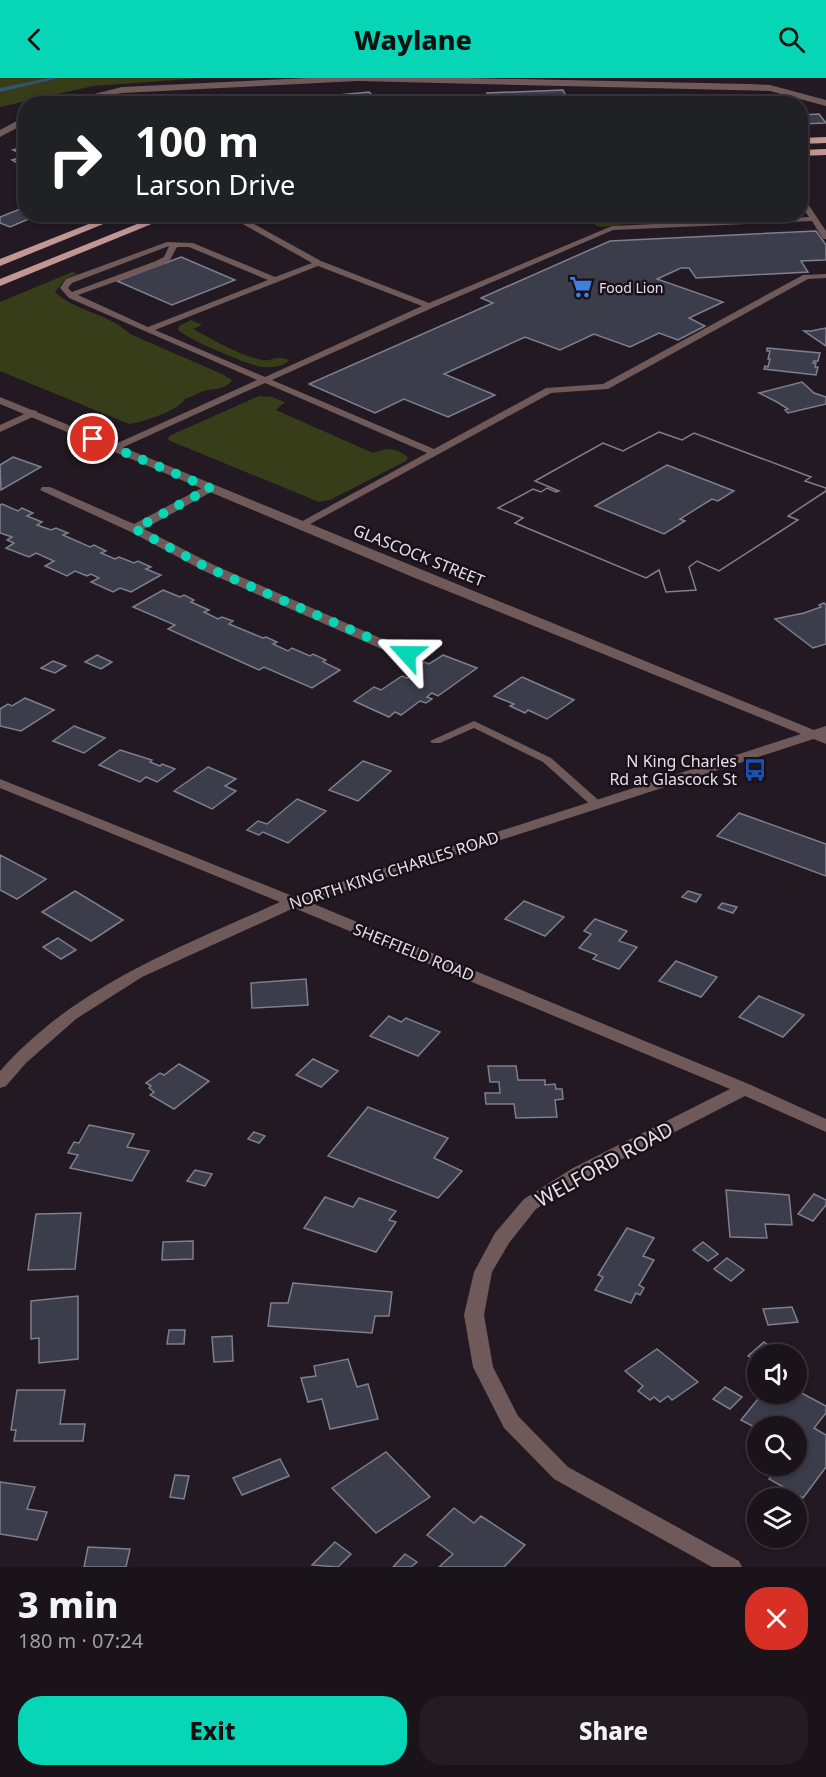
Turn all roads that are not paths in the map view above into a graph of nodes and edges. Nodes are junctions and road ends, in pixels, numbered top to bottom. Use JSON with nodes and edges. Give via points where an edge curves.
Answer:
{"nodes":[{"id":1,"x":95,"y":96,"type":"edge"},
{"id":2,"x":805,"y":96,"type":"edge"},
{"id":3,"x":808,"y":97,"type":"edge"},
{"id":4,"x":826,"y":103,"type":"edge"},
{"id":5,"x":18,"y":124,"type":"edge"},
{"id":6,"x":0,"y":134,"type":"edge"},
{"id":7,"x":826,"y":140,"type":"edge"},
{"id":8,"x":808,"y":141,"type":"edge"},
{"id":9,"x":826,"y":152,"type":"edge"},
{"id":10,"x":808,"y":153,"type":"edge"},
{"id":11,"x":808,"y":210,"type":"edge"},
{"id":12,"x":808,"y":219,"type":"edge"},
{"id":13,"x":814,"y":219,"type":"junction"},
{"id":14,"x":104,"y":222,"type":"edge"},
{"id":15,"x":152,"y":222,"type":"edge"},
{"id":16,"x":244,"y":222,"type":"edge"},
{"id":17,"x":747,"y":222,"type":"edge"},
{"id":18,"x":826,"y":237,"type":"edge"},
{"id":19,"x":174,"y":244,"type":"junction"},
{"id":20,"x":0,"y":263,"type":"edge"},
{"id":21,"x":318,"y":263,"type":"junction"},
{"id":22,"x":826,"y":276,"type":"edge"},
{"id":23,"x":276,"y":280,"type":"junction"},
{"id":24,"x":0,"y":282,"type":"edge"},
{"id":25,"x":71,"y":295,"type":"junction"},
{"id":26,"x":429,"y":306,"type":"junction"},
{"id":27,"x":148,"y":330,"type":"junction"},
{"id":28,"x":262,"y":381,"type":"junction"},
{"id":29,"x":0,"y":400,"type":"edge"},
{"id":30,"x":33,"y":413,"type":"junction"},
{"id":31,"x":0,"y":429,"type":"edge"},
{"id":32,"x":114,"y":448,"type":"junction"},
{"id":33,"x":435,"y":453,"type":"junction"},
{"id":34,"x":210,"y":488,"type":"junction"},
{"id":35,"x":46,"y":490,"type":"dead end"},
{"id":36,"x":301,"y":526,"type":"junction"},
{"id":37,"x":135,"y":529,"type":"junction"},
{"id":38,"x":407,"y":654,"type":"dead end"},
{"id":39,"x":821,"y":735,"type":"edge"},
{"id":40,"x":436,"y":741,"type":"dead end"},
{"id":41,"x":0,"y":783,"type":"edge"},
{"id":42,"x":598,"y":805,"type":"junction"},
{"id":43,"x":294,"y":902,"type":"junction"},
{"id":44,"x":0,"y":1082,"type":"edge"},
{"id":45,"x":745,"y":1089,"type":"junction"},
{"id":46,"x":826,"y":1126,"type":"edge"},
{"id":47,"x":731,"y":1567,"type":"edge"}],
"edges":[{"from":1,"to":2,"type":"street","via":[[122,90],[358,78],[749,87]]},
{"from":3,"to":4,"type":"street"},
{"from":5,"to":6,"type":"street"},
{"from":7,"to":8,"type":"main road"},
{"from":9,"to":10,"type":"main road"},
{"from":11,"to":13,"type":"lane"},
{"from":12,"to":13,"type":"lane"},
{"from":13,"to":18,"type":"lane"},
{"from":14,"to":20,"type":"main road"},
{"from":15,"to":24,"type":"main road"},
{"from":16,"to":21,"type":"lane"},
{"from":17,"to":26,"type":"lane","via":[[612,228]]},
{"from":19,"to":23,"type":"lane","via":[[190,245]]},
{"from":19,"to":25,"type":"lane","via":[[167,258],[159,263]]},
{"from":19,"to":25,"type":"lane","via":[[69,281],[64,288]]},
{"from":21,"to":23,"type":"lane"},
{"from":21,"to":26,"type":"lane"},
{"from":22,"to":33,"type":"lane","via":[[806,277],[605,387],[549,390]]},
{"from":23,"to":27,"type":"lane"},
{"from":25,"to":27,"type":"lane"},
{"from":26,"to":28,"type":"lane"},
{"from":27,"to":28,"type":"lane"},
{"from":28,"to":32,"type":"lane"},
{"from":28,"to":33,"type":"lane"},
{"from":29,"to":30,"type":"street","name":"GLASCOCK STREET"},
{"from":30,"to":31,"type":"street"},
{"from":30,"to":32,"type":"street","name":"GLASCOCK STREET"},
{"from":32,"to":34,"type":"street","name":"GLASCOCK STREET"},
{"from":33,"to":36,"type":"lane"},
{"from":34,"to":36,"type":"street","name":"GLASCOCK STREET"},
{"from":34,"to":37,"type":"street"},
{"from":35,"to":37,"type":"street"},
{"from":36,"to":39,"type":"street","name":"GLASCOCK STREET"},
{"from":37,"to":38,"type":"street","via":[[208,568]]},
{"from":39,"to":42,"type":"street","name":"NORTH KING CHARLES ROAD"},
{"from":40,"to":42,"type":"lane","via":[[474,724],[547,760]]},
{"from":41,"to":43,"type":"street","name":"SHEFFIELD ROAD"},
{"from":42,"to":43,"type":"street","name":"NORTH KING CHARLES ROAD"},
{"from":43,"to":44,"type":"street","name":"NORTH KING CHARLES ROAD","via":[[136,973],[70,1015]]},
{"from":43,"to":45,"type":"street","name":"SHEFFIELD ROAD"},
{"from":45,"to":46,"type":"street","name":"SHEFFIELD ROAD"},
{"from":45,"to":47,"type":"street","name":"WELFORD ROAD","via":[[579,1173],[530,1204],[502,1238],[483,1272],[474,1315],[483,1367],[511,1422],[561,1473]]}]}
